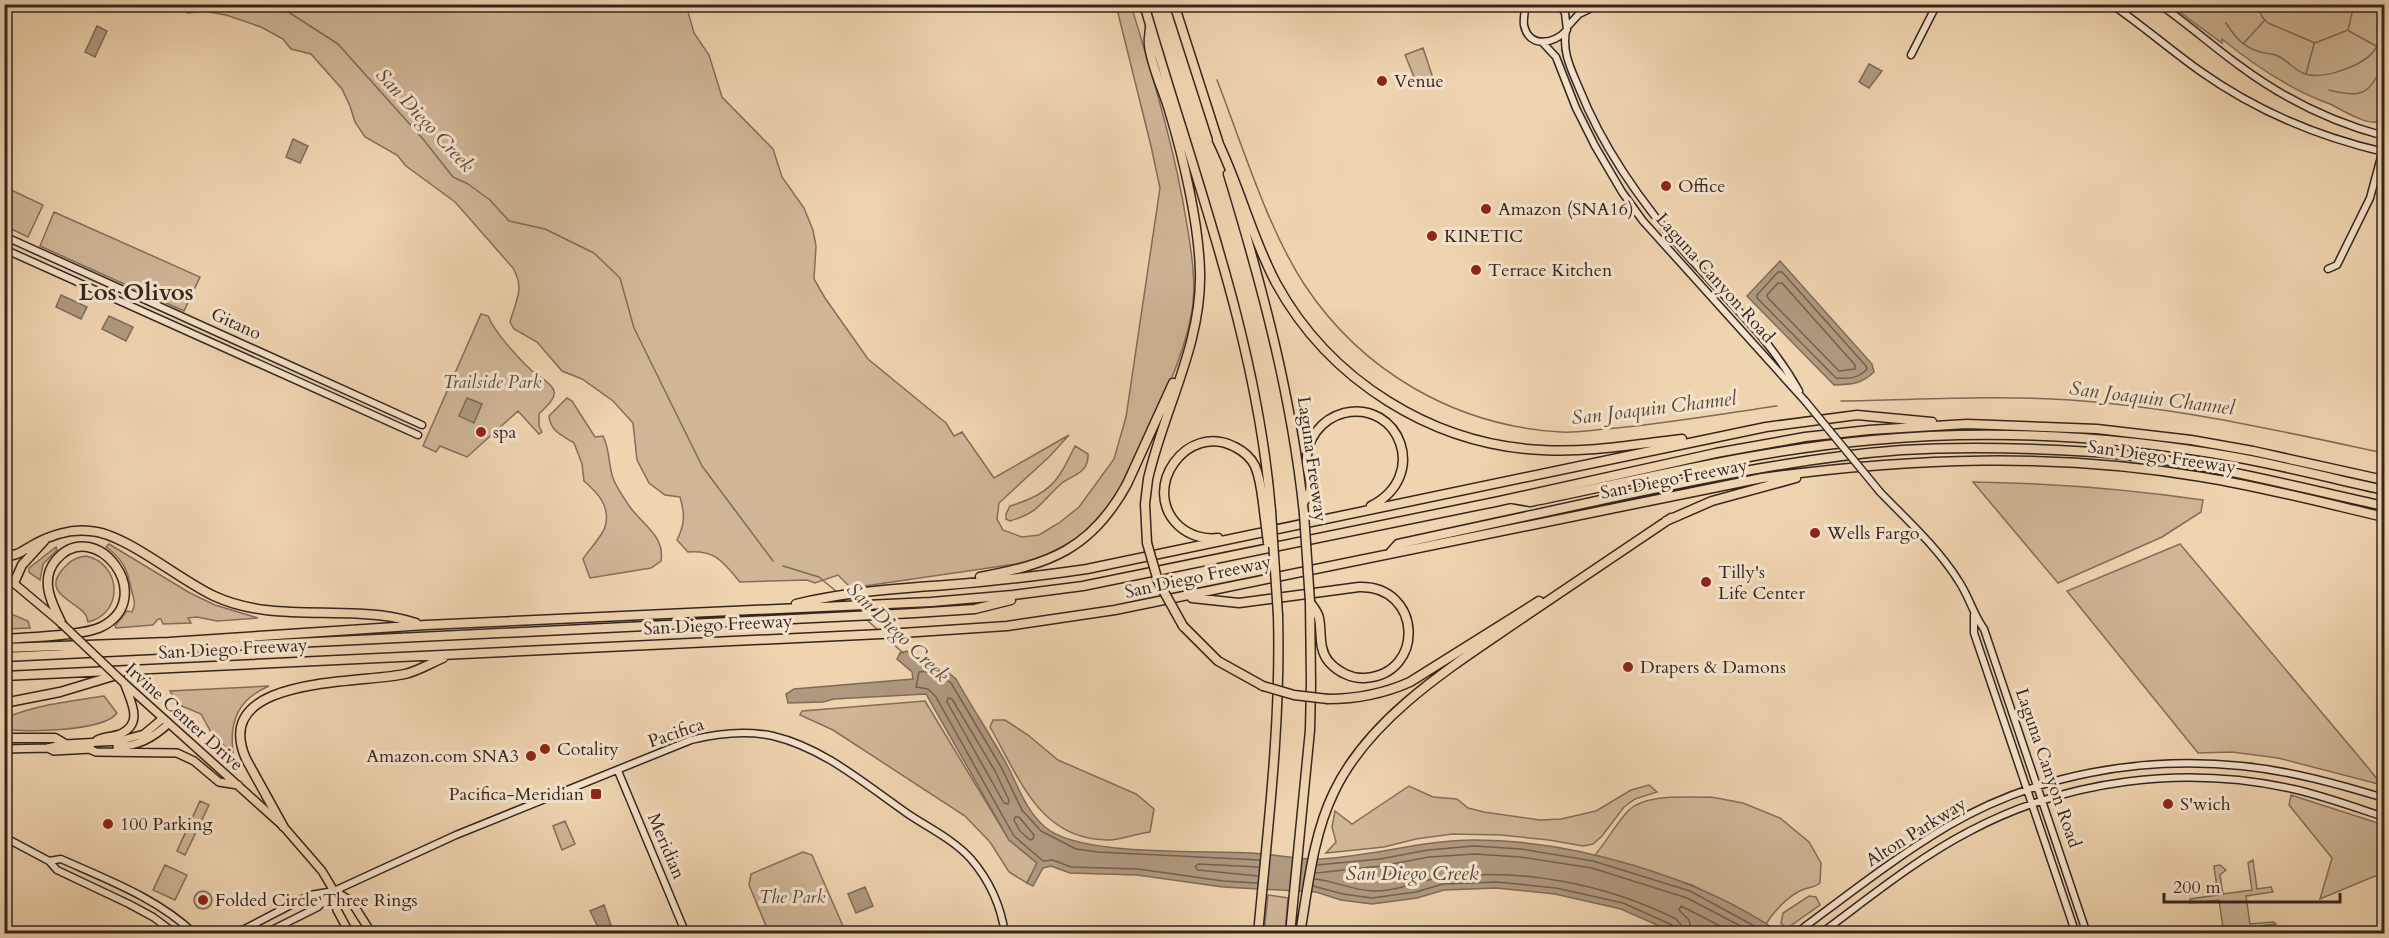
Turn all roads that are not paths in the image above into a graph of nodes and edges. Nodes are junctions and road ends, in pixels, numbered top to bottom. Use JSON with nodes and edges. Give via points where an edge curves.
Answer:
{"nodes":[{"id":1,"x":1144,"y":4,"type":"edge"},
{"id":2,"x":1174,"y":4,"type":"edge"},
{"id":3,"x":1533,"y":4,"type":"edge"},
{"id":4,"x":1558,"y":4,"type":"edge"},
{"id":5,"x":1600,"y":4,"type":"edge"},
{"id":6,"x":1937,"y":4,"type":"edge"},
{"id":7,"x":2111,"y":4,"type":"edge"},
{"id":8,"x":2159,"y":4,"type":"edge"},
{"id":9,"x":1526,"y":8,"type":"edge"},
{"id":10,"x":1150,"y":27,"type":"junction"},
{"id":11,"x":1567,"y":28,"type":"junction"},
{"id":12,"x":1543,"y":43,"type":"junction"},
{"id":13,"x":1911,"y":55,"type":"dead end"},
{"id":14,"x":2385,"y":136,"type":"edge"},
{"id":15,"x":1217,"y":140,"type":"junction"},
{"id":16,"x":2384,"y":150,"type":"edge"},
{"id":17,"x":4,"y":236,"type":"edge"},
{"id":18,"x":4,"y":249,"type":"edge"},
{"id":19,"x":2328,"y":270,"type":"dead end"},
{"id":20,"x":1190,"y":345,"type":"junction"},
{"id":21,"x":1806,"y":402,"type":"junction"},
{"id":22,"x":1967,"y":424,"type":"junction"},
{"id":23,"x":422,"y":425,"type":"dead end"},
{"id":24,"x":1728,"y":434,"type":"junction"},
{"id":25,"x":418,"y":435,"type":"dead end"},
{"id":26,"x":1828,"y":469,"type":"junction"},
{"id":27,"x":2385,"y":480,"type":"edge"},
{"id":28,"x":2385,"y":490,"type":"edge"},
{"id":29,"x":1510,"y":498,"type":"junction"},
{"id":30,"x":1303,"y":503,"type":"junction"},
{"id":31,"x":2385,"y":506,"type":"edge"},
{"id":32,"x":1267,"y":511,"type":"junction"},
{"id":33,"x":1360,"y":511,"type":"junction"},
{"id":34,"x":2385,"y":517,"type":"edge"},
{"id":35,"x":1671,"y":518,"type":"junction"},
{"id":36,"x":1286,"y":527,"type":"junction"},
{"id":37,"x":45,"y":541,"type":"junction"},
{"id":38,"x":1388,"y":555,"type":"junction"},
{"id":39,"x":4,"y":556,"type":"edge"},
{"id":40,"x":4,"y":575,"type":"edge"},
{"id":41,"x":939,"y":585,"type":"junction"},
{"id":42,"x":17,"y":586,"type":"junction"},
{"id":43,"x":1043,"y":592,"type":"junction"},
{"id":44,"x":1182,"y":597,"type":"junction"},
{"id":45,"x":1312,"y":607,"type":"junction"},
{"id":46,"x":778,"y":609,"type":"junction"},
{"id":47,"x":1974,"y":615,"type":"junction"},
{"id":48,"x":62,"y":624,"type":"junction"},
{"id":49,"x":426,"y":625,"type":"junction"},
{"id":50,"x":4,"y":639,"type":"edge"},
{"id":51,"x":4,"y":648,"type":"edge"},
{"id":52,"x":451,"y":655,"type":"junction"},
{"id":53,"x":4,"y":657,"type":"edge"},
{"id":54,"x":132,"y":670,"type":"junction"},
{"id":55,"x":4,"y":676,"type":"edge"},
{"id":56,"x":124,"y":683,"type":"junction"},
{"id":57,"x":4,"y":703,"type":"edge"},
{"id":58,"x":165,"y":722,"type":"junction"},
{"id":59,"x":4,"y":738,"type":"edge"},
{"id":60,"x":65,"y":744,"type":"junction"},
{"id":61,"x":91,"y":746,"type":"junction"},
{"id":62,"x":48,"y":748,"type":"junction"},
{"id":63,"x":4,"y":749,"type":"edge"},
{"id":64,"x":618,"y":771,"type":"junction"},
{"id":65,"x":238,"y":785,"type":"junction"},
{"id":66,"x":2038,"y":787,"type":"junction"},
{"id":67,"x":2029,"y":790,"type":"junction"},
{"id":68,"x":2385,"y":798,"type":"edge"},
{"id":69,"x":2043,"y":801,"type":"junction"},
{"id":70,"x":2033,"y":804,"type":"junction"},
{"id":71,"x":2385,"y":817,"type":"edge"},
{"id":72,"x":283,"y":826,"type":"junction"},
{"id":73,"x":4,"y":837,"type":"edge"},
{"id":74,"x":49,"y":861,"type":"junction"},
{"id":75,"x":333,"y":891,"type":"junction"},
{"id":76,"x":176,"y":933,"type":"edge"},
{"id":77,"x":195,"y":933,"type":"edge"},
{"id":78,"x":235,"y":933,"type":"edge"},
{"id":79,"x":264,"y":933,"type":"edge"},
{"id":80,"x":350,"y":933,"type":"edge"},
{"id":81,"x":372,"y":933,"type":"edge"},
{"id":82,"x":686,"y":933,"type":"edge"},
{"id":83,"x":1005,"y":933,"type":"edge"},
{"id":84,"x":1258,"y":933,"type":"edge"},
{"id":85,"x":1290,"y":933,"type":"edge"},
{"id":86,"x":1300,"y":933,"type":"edge"},
{"id":87,"x":1795,"y":933,"type":"edge"},
{"id":88,"x":1820,"y":933,"type":"edge"},
{"id":89,"x":2076,"y":933,"type":"edge"},
{"id":90,"x":2087,"y":933,"type":"edge"}],
"edges":[{"from":1,"to":10,"type":"highway"},
{"from":2,"to":15,"type":"highway","name":"Laguna Freeway"},
{"from":3,"to":9,"type":"main road"},
{"from":4,"to":11,"type":"main road","name":"Laguna Canyon Road","via":[[1566,13]]},
{"from":5,"to":11,"type":"main road","via":[[1579,14]]},
{"from":6,"to":13,"type":"main road"},
{"from":7,"to":16,"type":"main road","via":[[2200,71],[2255,104],[2319,132]]},
{"from":8,"to":14,"type":"main road","via":[[2275,89],[2332,119]]},
{"from":9,"to":12,"type":"main road","name":"Laguna Canyon Road","via":[[1524,25],[1533,39]]},
{"from":10,"to":20,"type":"highway","via":[[1149,45],[1170,113],[1198,250],[1200,297]]},
{"from":10,"to":32,"type":"highway","via":[[1237,317],[1263,436]]},
{"from":11,"to":12,"type":"main road","via":[[1558,38]]},
{"from":11,"to":21,"type":"main road","name":"Laguna Canyon Road","via":[[1565,50],[1584,99],[1635,192],[1760,332]]},
{"from":12,"to":21,"type":"main road","name":"Laguna Canyon Road","via":[[1556,57],[1595,146],[1643,221]]},
{"from":15,"to":24,"type":"highway","via":[[1264,258],[1285,298],[1330,356],[1390,403],[1451,432],[1490,444],[1526,449],[1579,450]]},
{"from":15,"to":30,"type":"highway","name":"Laguna Freeway","via":[[1270,321],[1291,419]]},
{"from":16,"to":19,"type":"main road","via":[[2365,208],[2337,265]]},
{"from":17,"to":23,"type":"main road","name":"Gitano"},
{"from":18,"to":25,"type":"main road","name":"Gitano"},
{"from":20,"to":35,"type":"highway","bridge":true,"via":[[1148,479],[1147,543],[1158,581],[1184,626],[1218,661],[1263,686],[1294,695],[1355,698],[1422,676]]},
{"from":20,"to":41,"type":"highway","via":[[1127,484],[1091,532],[1070,549],[1035,565]]},
{"from":21,"to":47,"type":"main road","name":"Laguna Canyon Road","bridge":true,"via":[[1958,579]]},
{"from":22,"to":24,"type":"highway","via":[[1857,415]]},
{"from":22,"to":27,"type":"highway","name":"San Diego Freeway","via":[[2097,429],[2191,440]]},
{"from":22,"to":29,"type":"highway","name":"San Diego Freeway","via":[[1777,441]]},
{"from":24,"to":33,"type":"highway"},
{"from":26,"to":34,"type":"highway","name":"San Diego Freeway","via":[[1992,459],[2103,465],[2201,477]]},
{"from":26,"to":35,"type":"highway","via":[[1712,501]]},
{"from":26,"to":38,"type":"highway","name":"San Diego Freeway","via":[[1694,491]]},
{"from":28,"to":29,"type":"highway","name":"San Diego Freeway","via":[[2167,447],[2088,438],[2001,435],[1901,437],[1815,446],[1733,459],[1530,502]]},
{"from":29,"to":43,"type":"highway","name":"San Diego Freeway"},
{"from":30,"to":33,"type":"highway","via":[[1310,491],[1307,461],[1313,435],[1333,417],[1360,412],[1389,426],[1401,443],[1403,458],[1393,490],[1383,500]]},
{"from":30,"to":45,"type":"highway","name":"Laguna Freeway","bridge":true},
{"from":31,"to":38,"type":"highway","via":[[2249,475],[2095,452],[2001,448],[1902,450],[1752,469],[1665,486],[1398,544]]},
{"from":32,"to":36,"type":"highway","via":[[1255,466],[1233,446],[1216,442],[1192,446],[1169,469],[1164,489],[1167,508],[1179,526],[1192,535],[1211,539]]},
{"from":32,"to":84,"type":"highway","bridge":true,"via":[[1270,553],[1275,560],[1280,670]]},
{"from":33,"to":36,"type":"highway"},
{"from":35,"to":86,"type":"highway","via":[[1472,653],[1379,729],[1355,756],[1335,790],[1320,829]]},
{"from":36,"to":41,"type":"highway","via":[[1087,569]]},
{"from":37,"to":39,"type":"highway","via":[[21,554]]},
{"from":37,"to":42,"type":"highway","via":[[20,566]]},
{"from":37,"to":49,"type":"highway","via":[[70,531],[108,534],[200,590],[250,608],[385,616]]},
{"from":38,"to":44,"type":"highway","name":"San Diego Freeway"},
{"from":40,"to":42,"type":"main road","name":"Irvine Center Drive"},
{"from":41,"to":46,"type":"highway","via":[[857,592]]},
{"from":42,"to":48,"type":"main road","name":"Irvine Center Drive"},
{"from":43,"to":46,"type":"highway","name":"San Diego Freeway","via":[[951,601]]},
{"from":43,"to":53,"type":"highway","via":[[975,609]]},
{"from":44,"to":45,"type":"highway","via":[[1239,603],[1374,588],[1390,595],[1404,611],[1409,631],[1406,650],[1394,667],[1382,674],[1367,678],[1346,674],[1330,663],[1322,651],[1319,616]]},
{"from":44,"to":52,"type":"highway","name":"San Diego Freeway","via":[[1044,621],[964,630]]},
{"from":45,"to":85,"type":"highway","name":"Laguna Freeway","via":[[1310,730]]},
{"from":46,"to":49,"type":"highway","name":"San Diego Freeway"},
{"from":47,"to":66,"type":"main road","name":"Laguna Canyon Road","via":[[1984,629]]},
{"from":47,"to":67,"type":"main road","name":"Laguna Canyon Road","via":[[1974,633]]},
{"from":48,"to":50,"type":"highway","via":[[47,585],[54,562],[67,551],[82,547],[99,550],[118,568],[124,585],[116,615],[102,627]]},
{"from":48,"to":56,"type":"main road","name":"Irvine Center Drive","bridge":true},
{"from":49,"to":51,"type":"highway","name":"San Diego Freeway"},
{"from":52,"to":54,"type":"highway","name":"San Diego Freeway"},
{"from":52,"to":72,"type":"highway","via":[[406,674],[288,690],[255,705],[243,722],[242,747]]},
{"from":54,"to":55,"type":"highway","name":"San Diego Freeway"},
{"from":54,"to":57,"type":"highway","via":[[60,692]]},
{"from":56,"to":58,"type":"main road","name":"Irvine Center Drive"},
{"from":56,"to":61,"type":"main road","via":[[135,718],[130,728],[103,737]]},
{"from":58,"to":61,"type":"main road","via":[[137,737]]},
{"from":58,"to":65,"type":"main road","name":"Irvine Center Drive"},
{"from":59,"to":60,"type":"highway","via":[[55,738]]},
{"from":60,"to":61,"type":"main road"},
{"from":60,"to":62,"type":"main road"},
{"from":61,"to":62,"type":"main road","via":[[54,751]]},
{"from":61,"to":65,"type":"main road","via":[[96,752],[177,753],[194,761],[219,782]]},
{"from":62,"to":63,"type":"main road"},
{"from":64,"to":75,"type":"main road","name":"Pacifica","via":[[456,835]]},
{"from":64,"to":82,"type":"main road","name":"Meridian"},
{"from":64,"to":83,"type":"main road","name":"Pacifica","via":[[691,740],[716,734],[750,732],[795,742],[946,838],[970,858],[996,900]]},
{"from":65,"to":72,"type":"main road","name":"Irvine Center Drive"},
{"from":66,"to":67,"type":"main road","name":"Alton Parkway"},
{"from":66,"to":68,"type":"main road","name":"Alton Parkway","via":[[2125,767],[2198,763],[2268,770]]},
{"from":66,"to":69,"type":"main road","name":"Laguna Canyon Road"},
{"from":67,"to":70,"type":"main road","name":"Laguna Canyon Road"},
{"from":67,"to":87,"type":"main road","name":"Alton Parkway","via":[[1949,825]]},
{"from":69,"to":70,"type":"main road","name":"Alton Parkway"},
{"from":69,"to":71,"type":"main road","name":"Alton Parkway","via":[[2128,781],[2216,778],[2293,789]]},
{"from":69,"to":90,"type":"main road","name":"Laguna Canyon Road"},
{"from":70,"to":88,"type":"main road","name":"Alton Parkway","via":[[1948,843]]},
{"from":70,"to":89,"type":"main road","name":"Laguna Canyon Road"},
{"from":72,"to":75,"type":"main road","name":"Irvine Center Drive","via":[[322,871]]},
{"from":73,"to":74,"type":"main road"},
{"from":74,"to":76,"type":"main road","via":[[57,870],[145,913]]},
{"from":74,"to":77,"type":"main road","via":[[61,859],[135,893],[172,914]]},
{"from":75,"to":78,"type":"main road","name":"Pacifica","via":[[310,895]]},
{"from":75,"to":79,"type":"main road","name":"Pacifica","via":[[318,907]]},
{"from":75,"to":80,"type":"main road","name":"Irvine Center Drive","via":[[337,910]]},
{"from":75,"to":81,"type":"main road","name":"Irvine Center Drive","via":[[351,901]]}]}
